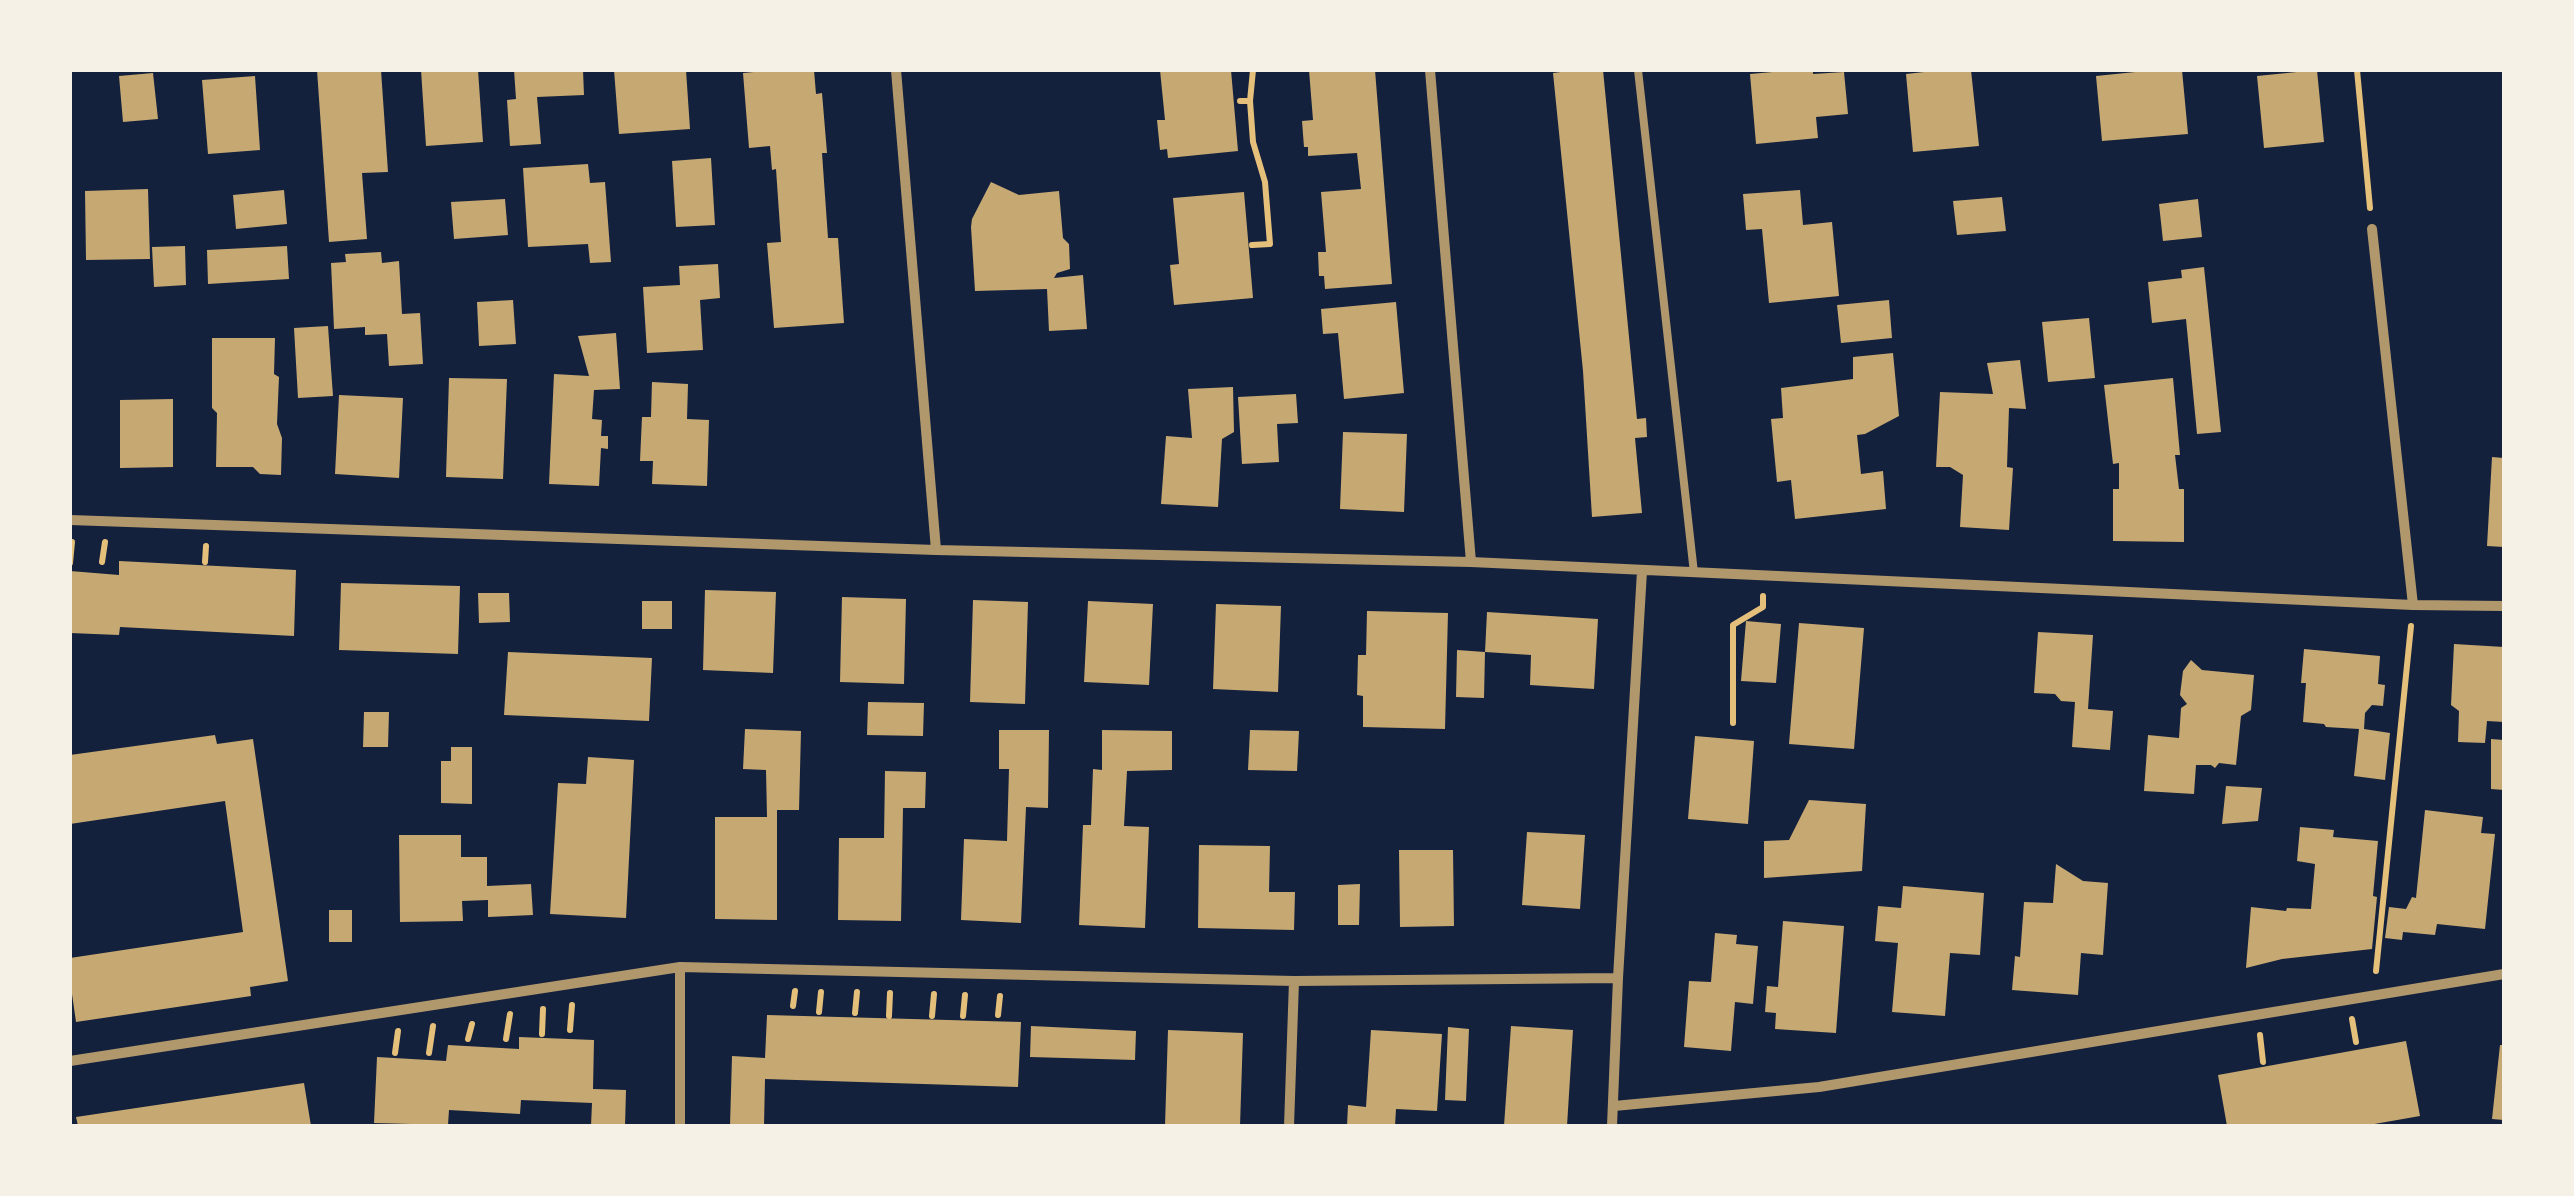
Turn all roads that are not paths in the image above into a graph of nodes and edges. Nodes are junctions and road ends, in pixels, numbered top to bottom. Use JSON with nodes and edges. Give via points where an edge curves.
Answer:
{"nodes":[{"id":1,"x":896,"y":70,"type":"edge"},
{"id":2,"x":1430,"y":70,"type":"edge"},
{"id":3,"x":1638,"y":70,"type":"edge"},
{"id":4,"x":2372,"y":230,"type":"road end"},
{"id":5,"x":70,"y":520,"type":"edge"},
{"id":6,"x":936,"y":550,"type":"junction"},
{"id":7,"x":1471,"y":562,"type":"junction"},
{"id":8,"x":1642,"y":571,"type":"junction"},
{"id":9,"x":1694,"y":573,"type":"junction"},
{"id":10,"x":2413,"y":604,"type":"junction"},
{"id":11,"x":2504,"y":606,"type":"edge"},
{"id":12,"x":680,"y":968,"type":"junction"},
{"id":13,"x":2504,"y":974,"type":"edge"},
{"id":14,"x":1618,"y":978,"type":"junction"},
{"id":15,"x":1294,"y":982,"type":"junction"},
{"id":16,"x":70,"y":1060,"type":"edge"},
{"id":17,"x":1614,"y":1106,"type":"junction"},
{"id":18,"x":680,"y":1126,"type":"edge"},
{"id":19,"x":1289,"y":1126,"type":"edge"},
{"id":20,"x":1612,"y":1126,"type":"edge"}],
"edges":[{"from":1,"to":6,"type":"street"},
{"from":2,"to":7,"type":"street"},
{"from":3,"to":9,"type":"lane"},
{"from":4,"to":10,"type":"street"},
{"from":5,"to":6,"type":"street"},
{"from":6,"to":7,"type":"street"},
{"from":7,"to":8,"type":"street"},
{"from":8,"to":9,"type":"street"},
{"from":8,"to":14,"type":"street"},
{"from":9,"to":10,"type":"street"},
{"from":10,"to":11,"type":"street"},
{"from":12,"to":15,"type":"street"},
{"from":12,"to":16,"type":"street"},
{"from":12,"to":18,"type":"street"},
{"from":13,"to":17,"type":"street","via":[[1820,1088]]},
{"from":14,"to":15,"type":"street"},
{"from":14,"to":17,"type":"street"},
{"from":15,"to":19,"type":"street"},
{"from":17,"to":20,"type":"street"}]}
